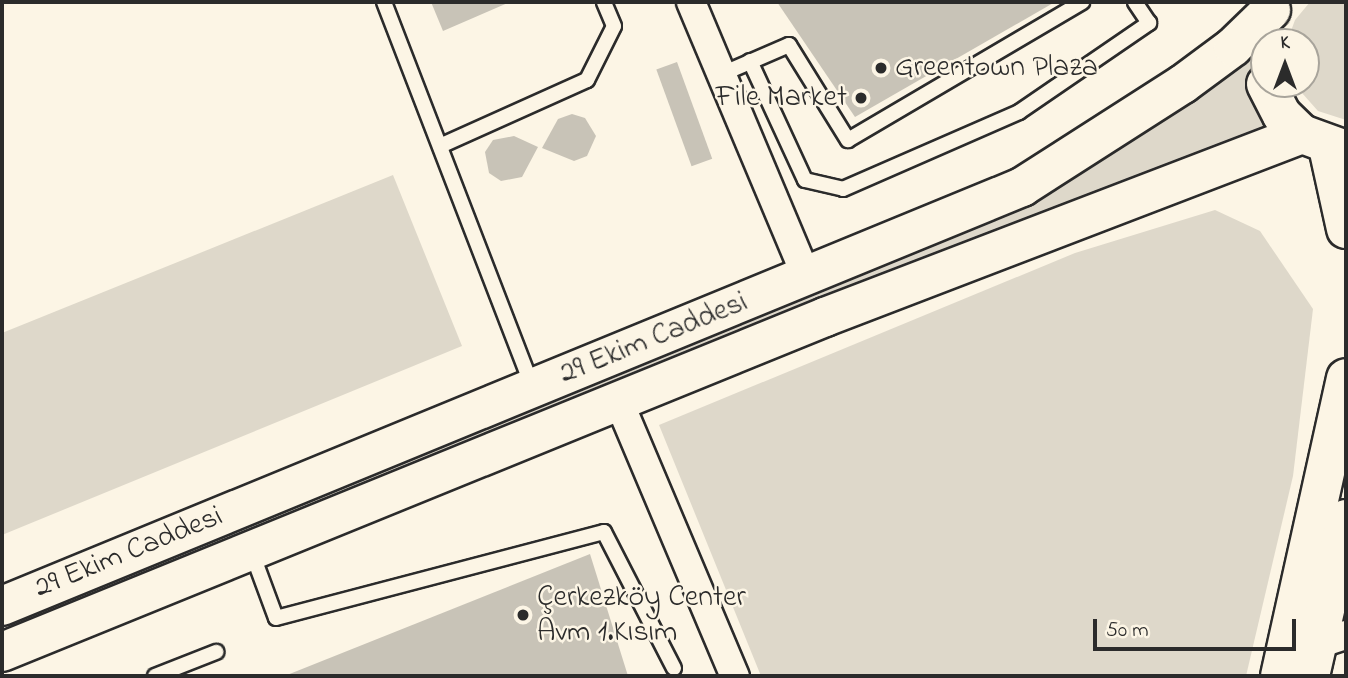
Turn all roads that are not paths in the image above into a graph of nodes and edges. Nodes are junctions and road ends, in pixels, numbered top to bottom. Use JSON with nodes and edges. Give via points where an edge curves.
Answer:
{"nodes":[{"id":1,"x":384,"y":2,"type":"edge"},
{"id":2,"x":604,"y":2,"type":"edge"},
{"id":3,"x":691,"y":2,"type":"edge"},
{"id":4,"x":1082,"y":2,"type":"edge"},
{"id":5,"x":1135,"y":2,"type":"edge"},
{"id":6,"x":1274,"y":6,"type":"edge"},
{"id":7,"x":1265,"y":28,"type":"edge"},
{"id":8,"x":750,"y":61,"type":"junction"},
{"id":9,"x":722,"y":74,"type":"junction"},
{"id":10,"x":1273,"y":98,"type":"edge"},
{"id":11,"x":1325,"y":144,"type":"edge"},
{"id":12,"x":440,"y":146,"type":"junction"},
{"id":13,"x":1346,"y":229,"type":"edge"},
{"id":14,"x":807,"y":278,"type":"junction"},
{"id":15,"x":1346,"y":378,"type":"edge"},
{"id":16,"x":533,"y":387,"type":"junction"},
{"id":17,"x":619,"y":402,"type":"junction"},
{"id":18,"x":1346,"y":519,"type":"edge"},
{"id":19,"x":251,"y":552,"type":"junction"},
{"id":20,"x":1339,"y":586,"type":"edge"},
{"id":21,"x":2,"y":606,"type":"edge"},
{"id":22,"x":2,"y":652,"type":"edge"},
{"id":23,"x":216,"y":652,"type":"dead end"},
{"id":24,"x":1325,"y":652,"type":"edge"},
{"id":25,"x":674,"y":668,"type":"dead end"},
{"id":26,"x":155,"y":676,"type":"edge"},
{"id":27,"x":735,"y":676,"type":"edge"},
{"id":28,"x":1280,"y":676,"type":"edge"}],
"edges":[{"from":1,"to":12,"type":"lane"},
{"from":2,"to":12,"type":"lane","via":[[614,26],[587,80]]},
{"from":3,"to":9,"type":"street"},
{"from":4,"to":8,"type":"lane","via":[[848,140],[789,44]]},
{"from":5,"to":8,"type":"lane","via":[[1149,23],[1019,111],[843,189],[805,180]]},
{"from":6,"to":7,"type":"main road"},
{"from":6,"to":14,"type":"main road","name":"29 Ekim Caddesi","via":[[1233,47],[1183,84],[1022,187]]},
{"from":8,"to":9,"type":"lane"},
{"from":9,"to":14,"type":"street"},
{"from":10,"to":11,"type":"main road","via":[[1282,115]]},
{"from":11,"to":13,"type":"main road"},
{"from":11,"to":17,"type":"main road","name":"29 Ekim Caddesi","via":[[838,312]]},
{"from":12,"to":16,"type":"lane"},
{"from":14,"to":16,"type":"main road","name":"29 Ekim Caddesi"},
{"from":15,"to":28,"type":"main road"},
{"from":16,"to":21,"type":"main road","name":"29 Ekim Caddesi"},
{"from":17,"to":19,"type":"main road","name":"29 Ekim Caddesi"},
{"from":17,"to":27,"type":"street"},
{"from":18,"to":20,"type":"main road"},
{"from":19,"to":22,"type":"main road","name":"29 Ekim Caddesi"},
{"from":19,"to":25,"type":"lane","via":[[276,618],[604,532]]},
{"from":20,"to":24,"type":"main road"},
{"from":23,"to":26,"type":"lane"}]}
